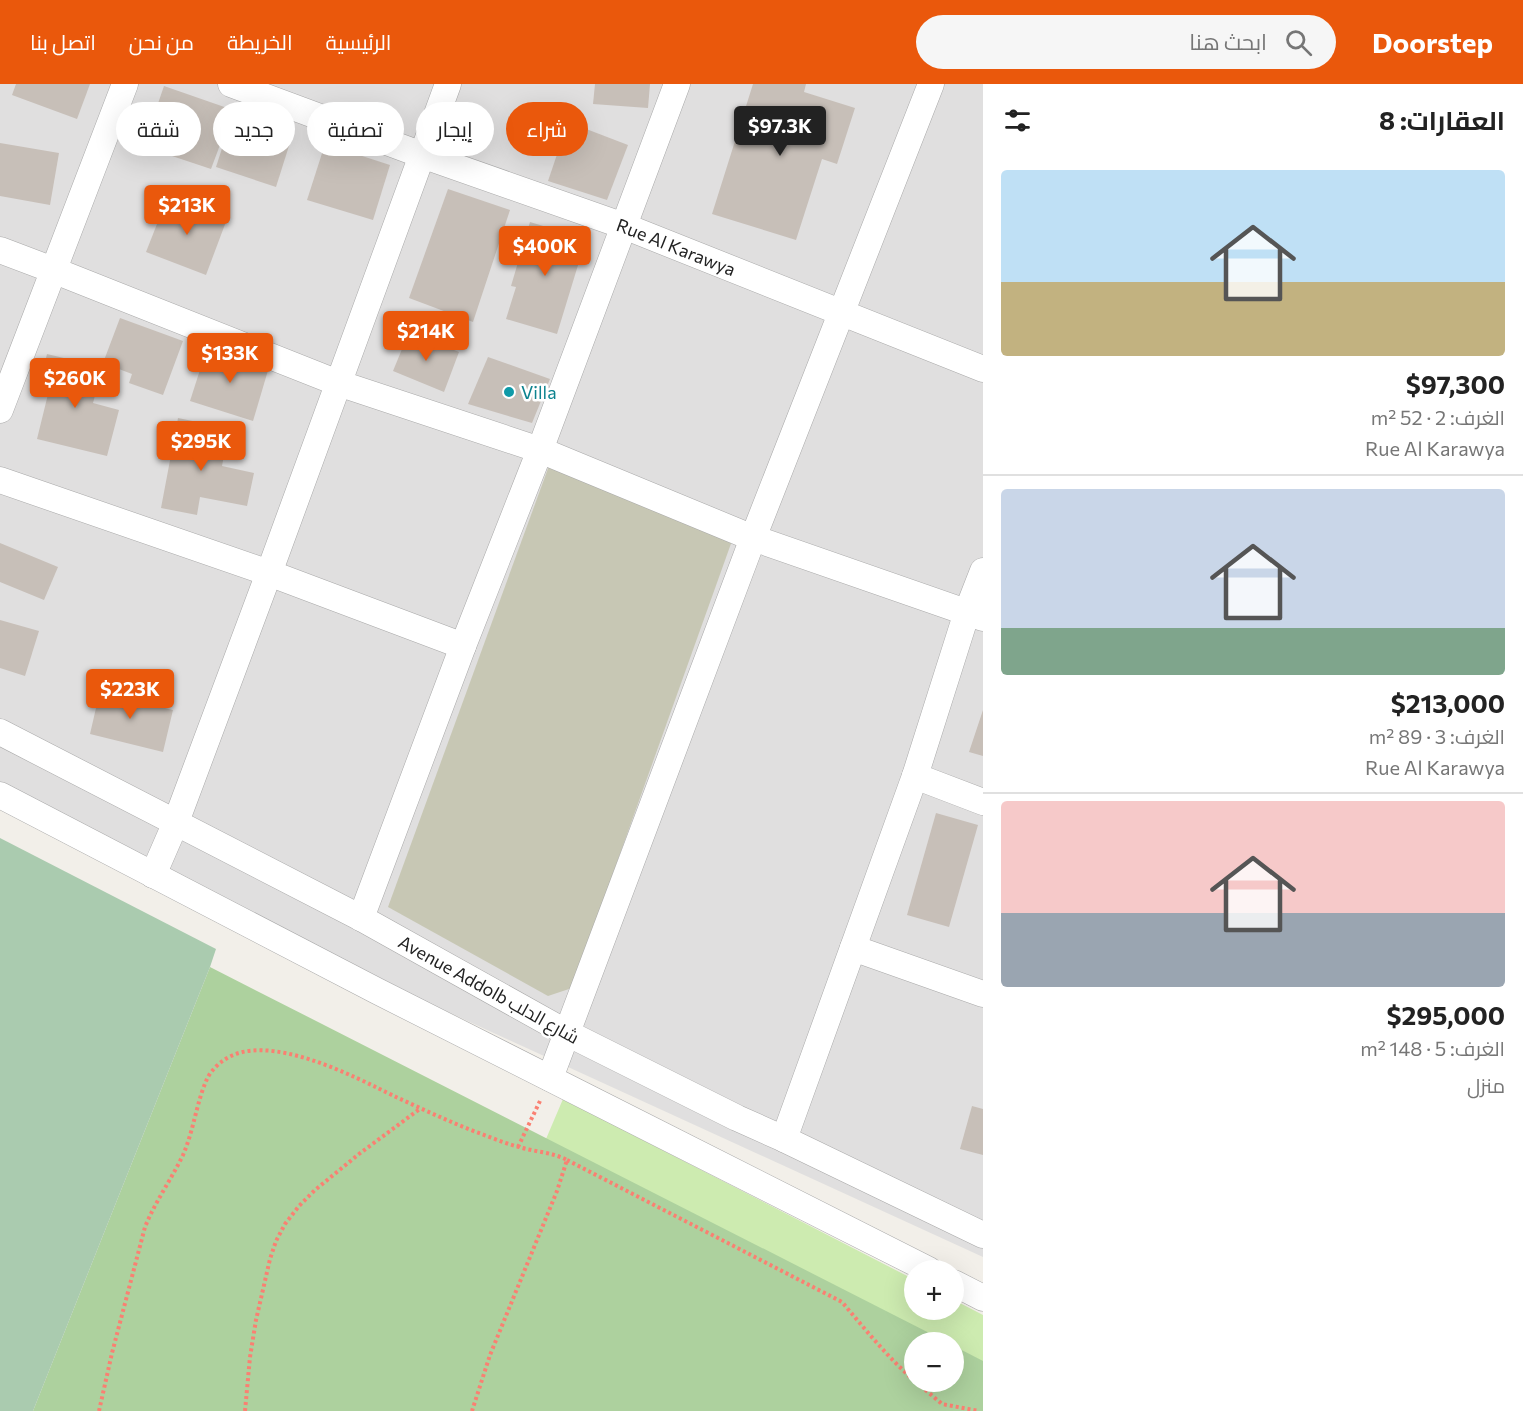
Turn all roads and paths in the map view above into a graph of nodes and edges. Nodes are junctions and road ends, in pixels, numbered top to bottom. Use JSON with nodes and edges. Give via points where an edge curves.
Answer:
{"nodes":[{"id":1,"x":125,"y":84,"type":"edge"},
{"id":2,"x":231,"y":84,"type":"edge"},
{"id":3,"x":448,"y":84,"type":"edge"},
{"id":4,"x":677,"y":84,"type":"edge"},
{"id":5,"x":931,"y":84,"type":"edge"},
{"id":6,"x":441,"y":102,"type":"edge"},
{"id":7,"x":416,"y":153,"type":"edge"},
{"id":8,"x":422,"y":156,"type":"edge"},
{"id":9,"x":425,"y":156,"type":"edge"},
{"id":10,"x":624,"y":226,"type":"junction"},
{"id":11,"x":0,"y":250,"type":"edge"},
{"id":12,"x":53,"y":270,"type":"junction"},
{"id":13,"x":842,"y":314,"type":"junction"},
{"id":14,"x":983,"y":369,"type":"edge"},
{"id":15,"x":338,"y":383,"type":"junction"},
{"id":16,"x":0,"y":410,"type":"edge"},
{"id":17,"x":540,"y":450,"type":"junction"},
{"id":18,"x":0,"y":480,"type":"edge"},
{"id":19,"x":753,"y":538,"type":"junction"},
{"id":20,"x":983,"y":572,"type":"edge"},
{"id":21,"x":269,"y":573,"type":"junction"},
{"id":22,"x":975,"y":615,"type":"edge"},
{"id":23,"x":463,"y":646,"type":"junction"},
{"id":24,"x":0,"y":732,"type":"edge"},
{"id":25,"x":915,"y":776,"type":"junction"},
{"id":26,"x":0,"y":795,"type":"edge"},
{"id":27,"x":983,"y":802,"type":"edge"},
{"id":28,"x":176,"y":822,"type":"junction"},
{"id":29,"x":153,"y":875,"type":"junction"},
{"id":30,"x":361,"y":918,"type":"junction"},
{"id":31,"x":853,"y":948,"type":"junction"},
{"id":32,"x":983,"y":994,"type":"edge"},
{"id":33,"x":567,"y":1033,"type":"junction"},
{"id":34,"x":550,"y":1078,"type":"junction"},
{"id":35,"x":421,"y":1108,"type":"junction"},
{"id":36,"x":784,"y":1139,"type":"junction"},
{"id":37,"x":518,"y":1147,"type":"junction"},
{"id":38,"x":567,"y":1160,"type":"junction"},
{"id":39,"x":983,"y":1235,"type":"edge"},
{"id":40,"x":909,"y":1260,"type":"edge"},
{"id":41,"x":964,"y":1288,"type":"edge"},
{"id":42,"x":983,"y":1298,"type":"edge"},
{"id":43,"x":904,"y":1371,"type":"edge"},
{"id":44,"x":928,"y":1392,"type":"edge"},
{"id":45,"x":99,"y":1411,"type":"edge"},
{"id":46,"x":245,"y":1411,"type":"edge"},
{"id":47,"x":472,"y":1411,"type":"edge"},
{"id":48,"x":979,"y":1411,"type":"edge"}],
"edges":[{"from":1,"to":12,"type":"street"},
{"from":2,"to":7,"type":"street","name":"Rue Al Karawya"},
{"from":3,"to":6,"type":"street"},
{"from":4,"to":10,"type":"street"},
{"from":5,"to":13,"type":"street"},
{"from":8,"to":15,"type":"street"},
{"from":9,"to":10,"type":"street","name":"Rue Al Karawya"},
{"from":10,"to":13,"type":"street","name":"Rue Al Karawya"},
{"from":10,"to":17,"type":"street"},
{"from":11,"to":12,"type":"street"},
{"from":12,"to":15,"type":"street"},
{"from":12,"to":16,"type":"street"},
{"from":13,"to":14,"type":"street","name":"Rue Al Karawya"},
{"from":13,"to":19,"type":"street"},
{"from":15,"to":17,"type":"street"},
{"from":15,"to":21,"type":"street"},
{"from":17,"to":19,"type":"street"},
{"from":17,"to":23,"type":"street"},
{"from":18,"to":21,"type":"street"},
{"from":19,"to":22,"type":"street"},
{"from":19,"to":33,"type":"street"},
{"from":20,"to":22,"type":"street"},
{"from":21,"to":23,"type":"street"},
{"from":21,"to":28,"type":"street"},
{"from":22,"to":25,"type":"street"},
{"from":23,"to":30,"type":"street"},
{"from":24,"to":28,"type":"street","name":"Avenue Addolb شارع الدلب"},
{"from":25,"to":27,"type":"street"},
{"from":25,"to":31,"type":"street"},
{"from":26,"to":29,"type":"street"},
{"from":28,"to":29,"type":"street"},
{"from":28,"to":30,"type":"street","name":"Avenue Addolb شارع الدلب"},
{"from":29,"to":34,"type":"street"},
{"from":30,"to":33,"type":"street","name":"Avenue Addolb شارع الدلب"},
{"from":31,"to":32,"type":"street"},
{"from":31,"to":36,"type":"street"},
{"from":33,"to":34,"type":"street"},
{"from":33,"to":36,"type":"street","name":"Avenue Addolb شارع الدلب"},
{"from":34,"to":37,"type":"path"},
{"from":34,"to":40,"type":"street"},
{"from":35,"to":37,"type":"path"},
{"from":35,"to":45,"type":"path","via":[[332,1066],[292,1055],[246,1051],[216,1067],[209,1076],[182,1156],[145,1227]]},
{"from":35,"to":46,"type":"path","via":[[358,1154],[299,1206],[285,1224],[270,1259],[256,1320]]},
{"from":36,"to":39,"type":"street","name":"Avenue Addolb شارع الدلب"},
{"from":37,"to":38,"type":"path"},
{"from":38,"to":43,"type":"path","via":[[842,1302]]},
{"from":38,"to":47,"type":"path"},
{"from":41,"to":42,"type":"street"},
{"from":44,"to":48,"type":"path","via":[[942,1404]]}]}
